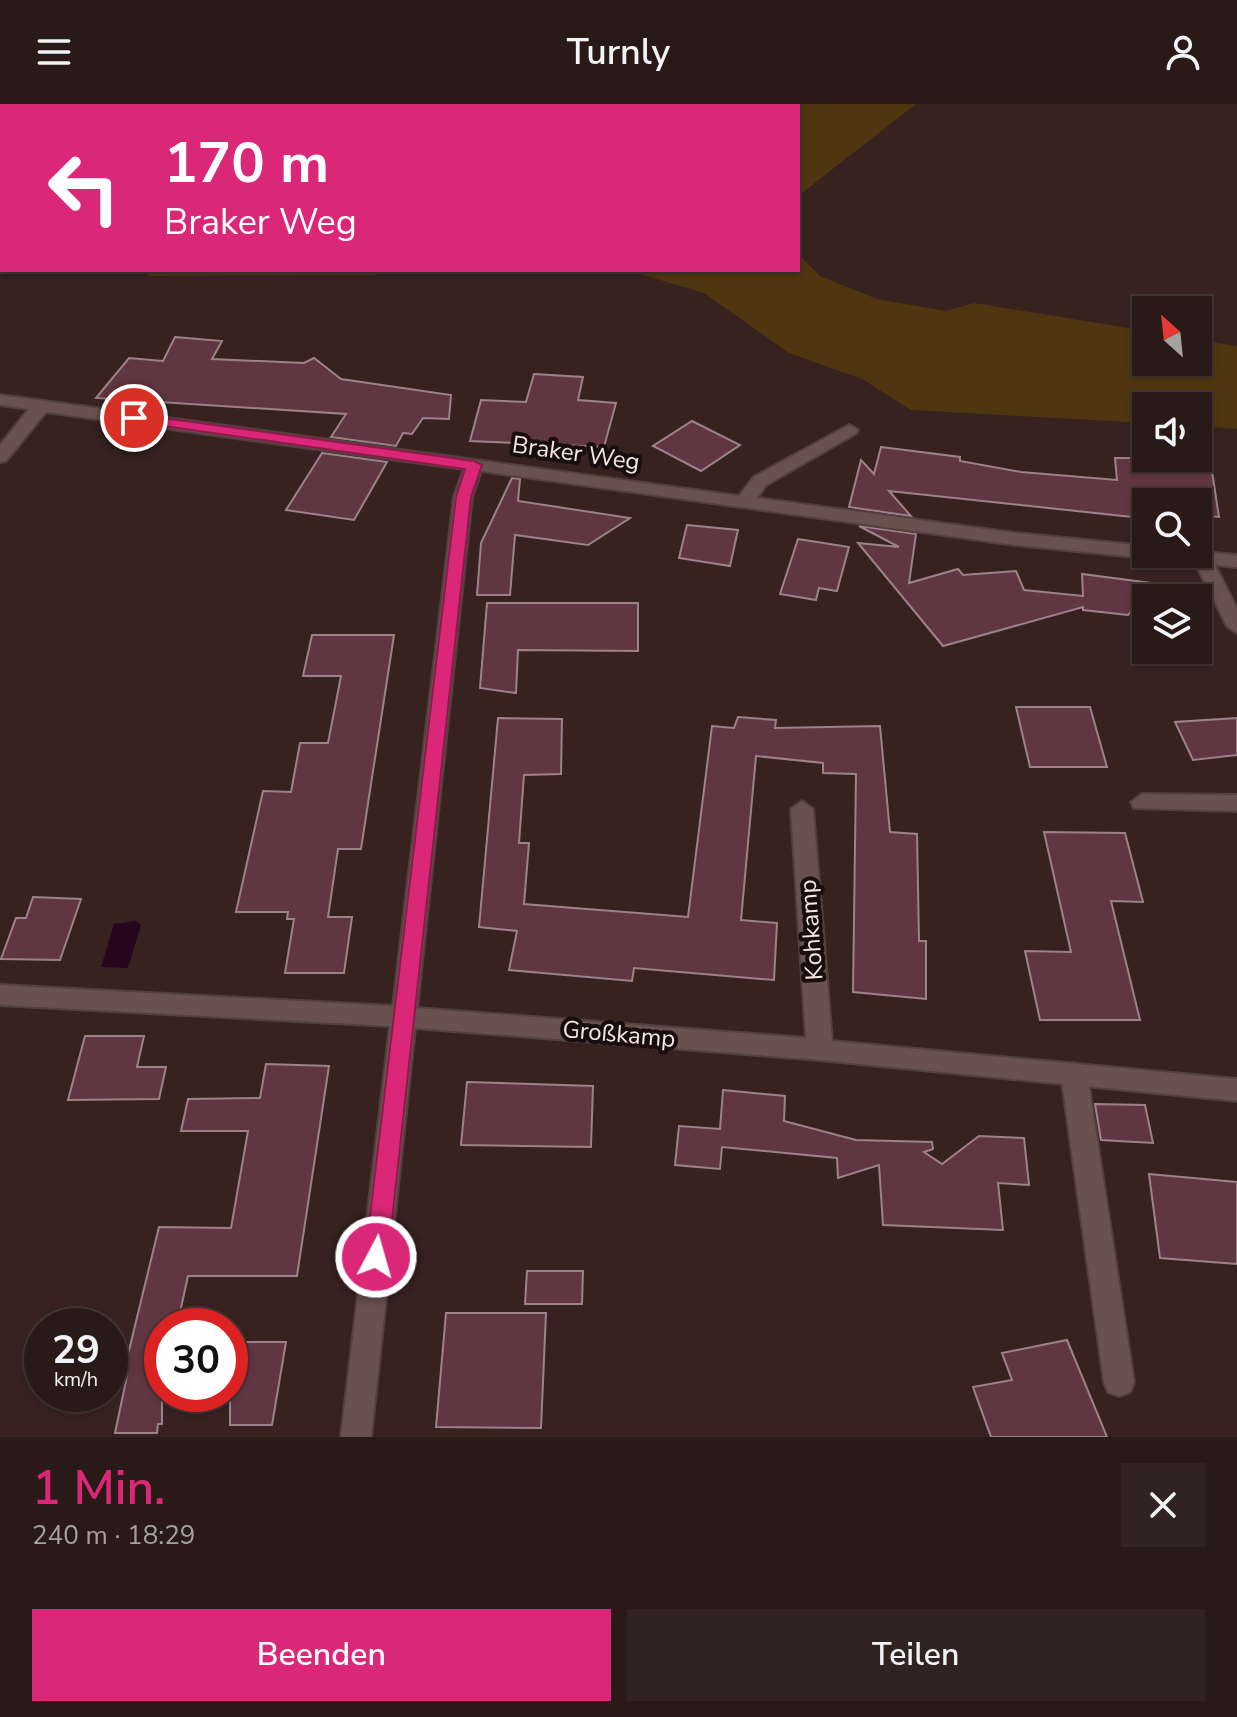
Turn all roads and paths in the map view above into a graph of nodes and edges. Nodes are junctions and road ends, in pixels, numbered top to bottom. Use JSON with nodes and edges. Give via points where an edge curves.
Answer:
{"nodes":[{"id":1,"x":0,"y":400,"type":"edge"},
{"id":2,"x":42,"y":405,"type":"junction"},
{"id":3,"x":849,"y":430,"type":"dead end"},
{"id":4,"x":0,"y":457,"type":"edge"},
{"id":5,"x":474,"y":465,"type":"junction"},
{"id":6,"x":747,"y":502,"type":"junction"},
{"id":7,"x":1132,"y":551,"type":"edge"},
{"id":8,"x":1212,"y":559,"type":"edge"},
{"id":9,"x":1237,"y":561,"type":"edge"},
{"id":10,"x":1206,"y":568,"type":"edge"},
{"id":11,"x":1237,"y":626,"type":"edge"},
{"id":12,"x":1142,"y":802,"type":"dead end"},
{"id":13,"x":1237,"y":803,"type":"edge"},
{"id":14,"x":802,"y":809,"type":"dead end"},
{"id":15,"x":0,"y":995,"type":"edge"},
{"id":16,"x":403,"y":1017,"type":"junction"},
{"id":17,"x":820,"y":1050,"type":"junction"},
{"id":18,"x":1074,"y":1074,"type":"junction"},
{"id":19,"x":1237,"y":1090,"type":"edge"},
{"id":20,"x":1119,"y":1382,"type":"dead end"},
{"id":21,"x":356,"y":1437,"type":"edge"}],
"edges":[{"from":1,"to":2,"type":"street","name":"Braker Weg"},
{"from":2,"to":4,"type":"street"},
{"from":2,"to":5,"type":"street","name":"Braker Weg"},
{"from":3,"to":6,"type":"street","via":[[760,481]]},
{"from":5,"to":6,"type":"street","name":"Braker Weg"},
{"from":5,"to":16,"type":"street","via":[[463,497]]},
{"from":6,"to":7,"type":"street","name":"Braker Weg"},
{"from":8,"to":9,"type":"street"},
{"from":10,"to":11,"type":"street"},
{"from":12,"to":13,"type":"street"},
{"from":14,"to":17,"type":"street","name":"Kohkamp"},
{"from":15,"to":16,"type":"street","name":"Großkamp"},
{"from":16,"to":17,"type":"street","name":"Großkamp"},
{"from":16,"to":21,"type":"street"},
{"from":17,"to":18,"type":"street","name":"Großkamp"},
{"from":18,"to":19,"type":"street","name":"Großkamp"},
{"from":18,"to":20,"type":"street"}]}
